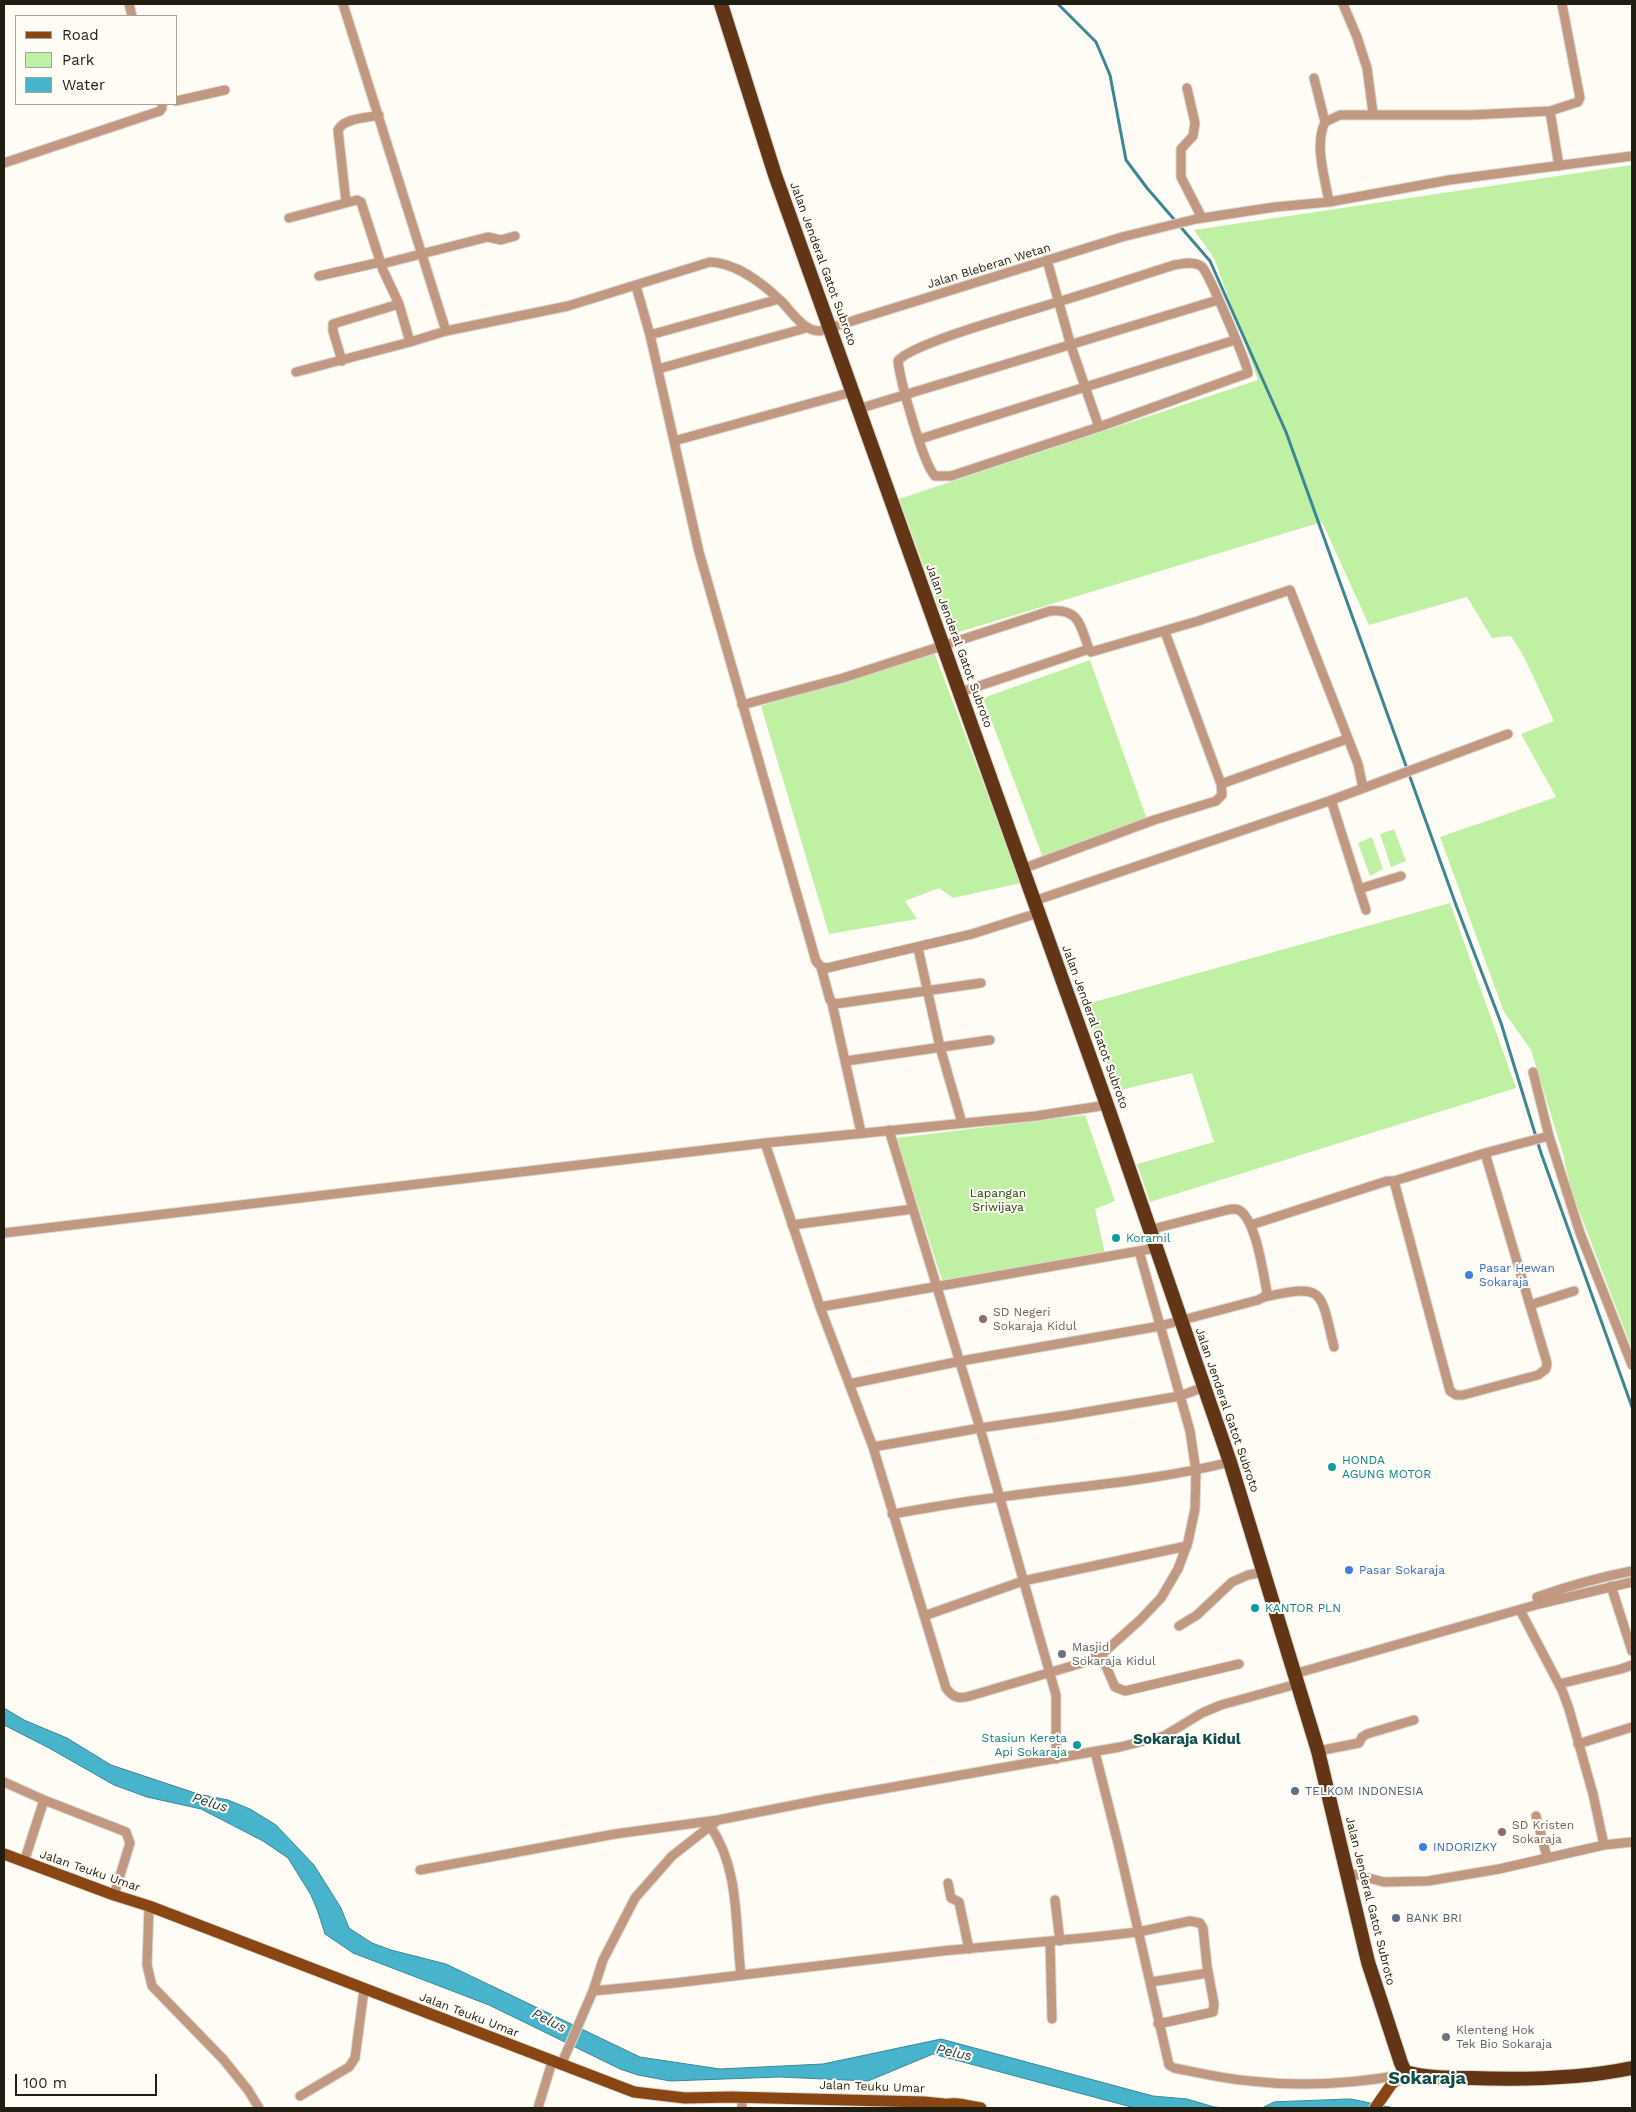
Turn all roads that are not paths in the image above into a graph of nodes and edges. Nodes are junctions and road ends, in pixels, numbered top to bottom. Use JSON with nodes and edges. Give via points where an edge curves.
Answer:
{"nodes":[{"id":1,"x":343,"y":4,"type":"edge"},
{"id":2,"x":721,"y":4,"type":"edge"},
{"id":3,"x":1343,"y":4,"type":"edge"},
{"id":4,"x":1562,"y":4,"type":"edge"},
{"id":5,"x":1314,"y":78,"type":"dead end"},
{"id":6,"x":1187,"y":88,"type":"dead end"},
{"id":7,"x":224,"y":90,"type":"dead end"},
{"id":8,"x":178,"y":101,"type":"edge"},
{"id":9,"x":163,"y":105,"type":"edge"},
{"id":10,"x":1550,"y":111,"type":"junction"},
{"id":11,"x":1373,"y":113,"type":"junction"},
{"id":12,"x":379,"y":115,"type":"junction"},
{"id":13,"x":1325,"y":122,"type":"junction"},
{"id":14,"x":1632,"y":156,"type":"edge"},
{"id":15,"x":4,"y":163,"type":"edge"},
{"id":16,"x":1559,"y":166,"type":"junction"},
{"id":17,"x":346,"y":202,"type":"junction"},
{"id":18,"x":1329,"y":202,"type":"junction"},
{"id":19,"x":289,"y":218,"type":"dead end"},
{"id":20,"x":1199,"y":219,"type":"junction"},
{"id":21,"x":515,"y":236,"type":"dead end"},
{"id":22,"x":423,"y":253,"type":"junction"},
{"id":23,"x":1047,"y":260,"type":"junction"},
{"id":24,"x":381,"y":263,"type":"junction"},
{"id":25,"x":319,"y":276,"type":"dead end"},
{"id":26,"x":636,"y":286,"type":"junction"},
{"id":27,"x":779,"y":299,"type":"junction"},
{"id":28,"x":1218,"y":300,"type":"junction"},
{"id":29,"x":1059,"y":302,"type":"junction"},
{"id":30,"x":399,"y":304,"type":"junction"},
{"id":31,"x":806,"y":328,"type":"junction"},
{"id":32,"x":830,"y":328,"type":"junction"},
{"id":33,"x":446,"y":331,"type":"junction"},
{"id":34,"x":650,"y":335,"type":"junction"},
{"id":35,"x":1235,"y":340,"type":"junction"},
{"id":36,"x":410,"y":342,"type":"junction"},
{"id":37,"x":1071,"y":346,"type":"junction"},
{"id":38,"x":342,"y":361,"type":"junction"},
{"id":39,"x":658,"y":369,"type":"junction"},
{"id":40,"x":296,"y":372,"type":"dead end"},
{"id":41,"x":1085,"y":388,"type":"junction"},
{"id":42,"x":852,"y":392,"type":"junction"},
{"id":43,"x":905,"y":396,"type":"junction"},
{"id":44,"x":858,"y":409,"type":"junction"},
{"id":45,"x":1099,"y":427,"type":"junction"},
{"id":46,"x":920,"y":439,"type":"junction"},
{"id":47,"x":674,"y":441,"type":"junction"},
{"id":48,"x":1165,"y":632,"type":"junction"},
{"id":49,"x":943,"y":644,"type":"junction"},
{"id":50,"x":1089,"y":649,"type":"junction"},
{"id":51,"x":961,"y":692,"type":"junction"},
{"id":52,"x":742,"y":705,"type":"junction"},
{"id":53,"x":1508,"y":734,"type":"dead end"},
{"id":54,"x":1347,"y":739,"type":"junction"},
{"id":55,"x":1221,"y":784,"type":"junction"},
{"id":56,"x":1363,"y":788,"type":"junction"},
{"id":57,"x":1331,"y":800,"type":"junction"},
{"id":58,"x":1022,"y":869,"type":"junction"},
{"id":59,"x":1401,"y":876,"type":"dead end"},
{"id":60,"x":1359,"y":888,"type":"junction"},
{"id":61,"x":1036,"y":907,"type":"junction"},
{"id":62,"x":1366,"y":910,"type":"dead end"},
{"id":63,"x":918,"y":948,"type":"junction"},
{"id":64,"x":821,"y":967,"type":"junction"},
{"id":65,"x":981,"y":984,"type":"dead end"},
{"id":66,"x":928,"y":991,"type":"junction"},
{"id":67,"x":832,"y":1003,"type":"junction"},
{"id":68,"x":990,"y":1040,"type":"dead end"},
{"id":69,"x":940,"y":1047,"type":"junction"},
{"id":70,"x":846,"y":1062,"type":"junction"},
{"id":71,"x":1533,"y":1072,"type":"dead end"},
{"id":72,"x":1107,"y":1105,"type":"junction"},
{"id":73,"x":962,"y":1123,"type":"junction"},
{"id":74,"x":889,"y":1130,"type":"junction"},
{"id":75,"x":861,"y":1132,"type":"junction"},
{"id":76,"x":1545,"y":1138,"type":"junction"},
{"id":77,"x":765,"y":1142,"type":"junction"},
{"id":78,"x":1485,"y":1153,"type":"junction"},
{"id":79,"x":1394,"y":1181,"type":"junction"},
{"id":80,"x":912,"y":1209,"type":"junction"},
{"id":81,"x":1251,"y":1224,"type":"junction"},
{"id":82,"x":792,"y":1225,"type":"junction"},
{"id":83,"x":1149,"y":1230,"type":"junction"},
{"id":84,"x":4,"y":1232,"type":"edge"},
{"id":85,"x":1156,"y":1248,"type":"junction"},
{"id":86,"x":1139,"y":1251,"type":"junction"},
{"id":87,"x":938,"y":1287,"type":"junction"},
{"id":88,"x":1574,"y":1291,"type":"dead end"},
{"id":89,"x":1264,"y":1297,"type":"junction"},
{"id":90,"x":1530,"y":1304,"type":"junction"},
{"id":91,"x":820,"y":1307,"type":"junction"},
{"id":92,"x":1181,"y":1321,"type":"junction"},
{"id":93,"x":1160,"y":1326,"type":"junction"},
{"id":94,"x":1334,"y":1347,"type":"dead end"},
{"id":95,"x":961,"y":1361,"type":"junction"},
{"id":96,"x":1632,"y":1365,"type":"edge"},
{"id":97,"x":850,"y":1384,"type":"junction"},
{"id":98,"x":1204,"y":1387,"type":"junction"},
{"id":99,"x":1180,"y":1396,"type":"junction"},
{"id":100,"x":980,"y":1428,"type":"junction"},
{"id":101,"x":873,"y":1448,"type":"junction"},
{"id":102,"x":1230,"y":1462,"type":"junction"},
{"id":103,"x":1196,"y":1471,"type":"junction"},
{"id":104,"x":1000,"y":1497,"type":"junction"},
{"id":105,"x":892,"y":1514,"type":"junction"},
{"id":106,"x":1186,"y":1546,"type":"junction"},
{"id":107,"x":1632,"y":1571,"type":"edge"},
{"id":108,"x":1264,"y":1572,"type":"junction"},
{"id":109,"x":1023,"y":1581,"type":"junction"},
{"id":110,"x":1632,"y":1582,"type":"edge"},
{"id":111,"x":1611,"y":1586,"type":"junction"},
{"id":112,"x":1539,"y":1604,"type":"junction"},
{"id":113,"x":1520,"y":1610,"type":"junction"},
{"id":114,"x":924,"y":1616,"type":"junction"},
{"id":115,"x":1180,"y":1626,"type":"dead end"},
{"id":116,"x":1632,"y":1651,"type":"edge"},
{"id":117,"x":1101,"y":1655,"type":"junction"},
{"id":118,"x":1239,"y":1664,"type":"dead end"},
{"id":119,"x":1632,"y":1665,"type":"edge"},
{"id":120,"x":1050,"y":1672,"type":"junction"},
{"id":121,"x":1296,"y":1679,"type":"junction"},
{"id":122,"x":1559,"y":1684,"type":"junction"},
{"id":123,"x":1414,"y":1720,"type":"dead end"},
{"id":124,"x":1632,"y":1727,"type":"edge"},
{"id":125,"x":1578,"y":1744,"type":"junction"},
{"id":126,"x":1095,"y":1752,"type":"junction"},
{"id":127,"x":1318,"y":1752,"type":"junction"},
{"id":128,"x":1056,"y":1759,"type":"junction"},
{"id":129,"x":4,"y":1782,"type":"edge"},
{"id":130,"x":44,"y":1800,"type":"junction"},
{"id":131,"x":1536,"y":1816,"type":"dead end"},
{"id":132,"x":718,"y":1820,"type":"junction"},
{"id":133,"x":710,"y":1826,"type":"junction"},
{"id":134,"x":1632,"y":1842,"type":"edge"},
{"id":135,"x":1604,"y":1845,"type":"junction"},
{"id":136,"x":4,"y":1854,"type":"edge"},
{"id":137,"x":1547,"y":1857,"type":"junction"},
{"id":138,"x":24,"y":1862,"type":"junction"},
{"id":139,"x":420,"y":1870,"type":"dead end"},
{"id":140,"x":1346,"y":1872,"type":"junction"},
{"id":141,"x":948,"y":1883,"type":"dead end"},
{"id":142,"x":114,"y":1895,"type":"junction"},
{"id":143,"x":1056,"y":1900,"type":"dead end"},
{"id":144,"x":149,"y":1906,"type":"junction"},
{"id":145,"x":1138,"y":1932,"type":"junction"},
{"id":146,"x":1060,"y":1941,"type":"junction"},
{"id":147,"x":1050,"y":1942,"type":"junction"},
{"id":148,"x":969,"y":1949,"type":"junction"},
{"id":149,"x":1208,"y":1973,"type":"junction"},
{"id":150,"x":741,"y":1975,"type":"junction"},
{"id":151,"x":1151,"y":1982,"type":"junction"},
{"id":152,"x":364,"y":1990,"type":"junction"},
{"id":153,"x":593,"y":1991,"type":"junction"},
{"id":154,"x":1052,"y":2019,"type":"dead end"},
{"id":155,"x":1158,"y":2024,"type":"junction"},
{"id":156,"x":559,"y":2061,"type":"junction"},
{"id":157,"x":1632,"y":2068,"type":"edge"},
{"id":158,"x":1404,"y":2073,"type":"junction"},
{"id":159,"x":300,"y":2096,"type":"dead end"},
{"id":160,"x":742,"y":2103,"type":"edge"},
{"id":161,"x":940,"y":2106,"type":"edge"},
{"id":162,"x":258,"y":2108,"type":"edge"},
{"id":163,"x":538,"y":2108,"type":"edge"},
{"id":164,"x":981,"y":2108,"type":"edge"},
{"id":165,"x":1376,"y":2108,"type":"edge"}],
"edges":[{"from":1,"to":12,"type":"street"},
{"from":2,"to":32,"type":"highway","name":"Jalan Jenderal Gatot Subroto","via":[[775,175]]},
{"from":3,"to":11,"type":"street","via":[[1367,68]]},
{"from":4,"to":10,"type":"street","via":[[1580,98],[1578,102]]},
{"from":5,"to":13,"type":"street"},
{"from":6,"to":20,"type":"street","via":[[1195,123],[1193,136],[1181,149],[1181,177]]},
{"from":7,"to":8,"type":"street"},
{"from":9,"to":15,"type":"street","via":[[160,111]]},
{"from":10,"to":11,"type":"street","via":[[1479,115]]},
{"from":10,"to":16,"type":"street"},
{"from":11,"to":13,"type":"street","via":[[1340,115]]},
{"from":12,"to":17,"type":"street","via":[[349,122],[338,130]]},
{"from":12,"to":22,"type":"street","via":[[404,203]]},
{"from":13,"to":18,"type":"street","via":[[1321,130],[1320,151]]},
{"from":14,"to":16,"type":"street","name":"Jalan Bleberan Wetan"},
{"from":16,"to":18,"type":"street","name":"Jalan Bleberan Wetan","via":[[1449,180]]},
{"from":17,"to":19,"type":"street"},
{"from":17,"to":24,"type":"street","via":[[361,202]]},
{"from":18,"to":20,"type":"street","name":"Jalan Bleberan Wetan"},
{"from":20,"to":23,"type":"street","name":"Jalan Bleberan Wetan","via":[[1154,228]]},
{"from":21,"to":22,"type":"street","via":[[502,240],[488,237]]},
{"from":22,"to":24,"type":"street"},
{"from":22,"to":33,"type":"street"},
{"from":23,"to":29,"type":"street"},
{"from":23,"to":32,"type":"street","name":"Jalan Bleberan Wetan"},
{"from":24,"to":25,"type":"street"},
{"from":24,"to":30,"type":"street"},
{"from":26,"to":27,"type":"street","via":[[710,262],[725,264],[755,279]]},
{"from":26,"to":33,"type":"street","via":[[568,306]]},
{"from":26,"to":34,"type":"street"},
{"from":27,"to":31,"type":"street"},
{"from":27,"to":34,"type":"street"},
{"from":28,"to":29,"type":"street","via":[[1203,268],[1192,263]]},
{"from":28,"to":35,"type":"street"},
{"from":28,"to":37,"type":"street"},
{"from":29,"to":37,"type":"street"},
{"from":29,"to":43,"type":"street","via":[[904,354],[898,361]]},
{"from":30,"to":36,"type":"street"},
{"from":30,"to":38,"type":"street","via":[[333,324]]},
{"from":31,"to":32,"type":"street","name":"Jalan Bleberan Wetan","via":[[820,332]]},
{"from":31,"to":39,"type":"street","name":"Jalan Bleberan Wetan"},
{"from":32,"to":42,"type":"highway","name":"Jalan Jenderal Gatot Subroto"},
{"from":33,"to":36,"type":"street"},
{"from":34,"to":39,"type":"street"},
{"from":35,"to":41,"type":"street"},
{"from":35,"to":45,"type":"street","via":[[1247,368],[1245,376]]},
{"from":36,"to":38,"type":"street"},
{"from":37,"to":41,"type":"street"},
{"from":37,"to":43,"type":"street"},
{"from":38,"to":40,"type":"street"},
{"from":39,"to":47,"type":"street"},
{"from":41,"to":45,"type":"street"},
{"from":41,"to":46,"type":"street"},
{"from":42,"to":44,"type":"highway","name":"Jalan Jenderal Gatot Subroto"},
{"from":42,"to":47,"type":"street"},
{"from":43,"to":44,"type":"street"},
{"from":43,"to":46,"type":"street"},
{"from":44,"to":49,"type":"highway","name":"Jalan Jenderal Gatot Subroto"},
{"from":45,"to":46,"type":"street","via":[[951,476],[932,473]]},
{"from":47,"to":52,"type":"street","via":[[699,552]]},
{"from":48,"to":50,"type":"street","via":[[1091,652]]},
{"from":48,"to":54,"type":"street","via":[[1290,590]]},
{"from":48,"to":55,"type":"street"},
{"from":49,"to":50,"type":"street","via":[[1050,611],[1063,610],[1076,617]]},
{"from":49,"to":51,"type":"highway","name":"Jalan Jenderal Gatot Subroto"},
{"from":49,"to":52,"type":"street","via":[[844,678]]},
{"from":50,"to":51,"type":"street"},
{"from":51,"to":58,"type":"highway","name":"Jalan Jenderal Gatot Subroto"},
{"from":52,"to":64,"type":"street","via":[[816,961]]},
{"from":53,"to":56,"type":"street"},
{"from":54,"to":55,"type":"street"},
{"from":54,"to":56,"type":"street","via":[[1358,764]]},
{"from":55,"to":58,"type":"street","via":[[1222,795],[1216,801],[1154,820]]},
{"from":56,"to":57,"type":"street"},
{"from":57,"to":60,"type":"street"},
{"from":57,"to":61,"type":"street"},
{"from":58,"to":61,"type":"highway","name":"Jalan Jenderal Gatot Subroto"},
{"from":59,"to":60,"type":"street"},
{"from":60,"to":62,"type":"street"},
{"from":61,"to":63,"type":"street","via":[[972,934]]},
{"from":61,"to":72,"type":"highway","name":"Jalan Jenderal Gatot Subroto"},
{"from":63,"to":64,"type":"street"},
{"from":63,"to":66,"type":"street"},
{"from":64,"to":67,"type":"street"},
{"from":65,"to":66,"type":"street"},
{"from":66,"to":67,"type":"street"},
{"from":66,"to":69,"type":"street"},
{"from":67,"to":70,"type":"street"},
{"from":68,"to":69,"type":"street"},
{"from":69,"to":70,"type":"street"},
{"from":69,"to":73,"type":"street"},
{"from":70,"to":75,"type":"street"},
{"from":71,"to":76,"type":"street"},
{"from":72,"to":73,"type":"street"},
{"from":72,"to":83,"type":"highway","name":"Jalan Jenderal Gatot Subroto"},
{"from":73,"to":74,"type":"street"},
{"from":74,"to":75,"type":"street"},
{"from":74,"to":80,"type":"street"},
{"from":75,"to":77,"type":"street"},
{"from":76,"to":78,"type":"street"},
{"from":76,"to":96,"type":"street"},
{"from":77,"to":82,"type":"street"},
{"from":77,"to":84,"type":"street"},
{"from":78,"to":79,"type":"street"},
{"from":78,"to":90,"type":"street"},
{"from":79,"to":81,"type":"street"},
{"from":79,"to":90,"type":"street","via":[[1450,1391],[1463,1395],[1538,1375],[1546,1369],[1547,1362]]},
{"from":80,"to":82,"type":"street"},
{"from":80,"to":87,"type":"street"},
{"from":81,"to":83,"type":"street","via":[[1235,1209]]},
{"from":81,"to":89,"type":"street","via":[[1267,1292]]},
{"from":82,"to":91,"type":"street"},
{"from":83,"to":85,"type":"highway","name":"Jalan Jenderal Gatot Subroto"},
{"from":85,"to":86,"type":"street"},
{"from":85,"to":92,"type":"highway","name":"Jalan Jenderal Gatot Subroto"},
{"from":86,"to":87,"type":"street"},
{"from":86,"to":93,"type":"street"},
{"from":87,"to":91,"type":"street"},
{"from":87,"to":95,"type":"street"},
{"from":88,"to":90,"type":"street"},
{"from":89,"to":92,"type":"street"},
{"from":89,"to":94,"type":"street","via":[[1292,1291],[1315,1293],[1322,1300]]},
{"from":91,"to":97,"type":"street"},
{"from":92,"to":93,"type":"street"},
{"from":92,"to":98,"type":"highway","name":"Jalan Jenderal Gatot Subroto"},
{"from":93,"to":95,"type":"street"},
{"from":93,"to":99,"type":"street"},
{"from":95,"to":97,"type":"street"},
{"from":95,"to":100,"type":"street"},
{"from":97,"to":101,"type":"street"},
{"from":98,"to":99,"type":"street"},
{"from":98,"to":102,"type":"highway","name":"Jalan Jenderal Gatot Subroto"},
{"from":99,"to":100,"type":"street"},
{"from":99,"to":103,"type":"street"},
{"from":100,"to":101,"type":"street"},
{"from":100,"to":104,"type":"street"},
{"from":101,"to":105,"type":"street"},
{"from":102,"to":103,"type":"street"},
{"from":102,"to":108,"type":"highway","name":"Jalan Jenderal Gatot Subroto"},
{"from":103,"to":104,"type":"street"},
{"from":103,"to":106,"type":"street","via":[[1195,1509]]},
{"from":104,"to":105,"type":"street"},
{"from":104,"to":109,"type":"street"},
{"from":105,"to":114,"type":"street"},
{"from":106,"to":109,"type":"street"},
{"from":106,"to":117,"type":"street","via":[[1178,1569],[1161,1598]]},
{"from":107,"to":112,"type":"street","via":[[1589,1579],[1551,1592],[1537,1597]]},
{"from":108,"to":115,"type":"street","via":[[1232,1582],[1197,1615]]},
{"from":108,"to":121,"type":"highway","name":"Jalan Jenderal Gatot Subroto"},
{"from":109,"to":114,"type":"street"},
{"from":109,"to":120,"type":"street"},
{"from":110,"to":111,"type":"street"},
{"from":111,"to":112,"type":"street"},
{"from":111,"to":116,"type":"street"},
{"from":112,"to":113,"type":"street"},
{"from":113,"to":121,"type":"street"},
{"from":113,"to":122,"type":"street"},
{"from":114,"to":120,"type":"street","via":[[951,1696],[970,1696]]},
{"from":117,"to":118,"type":"street","via":[[1115,1687],[1125,1691]]},
{"from":117,"to":120,"type":"street"},
{"from":119,"to":122,"type":"street"},
{"from":120,"to":128,"type":"street","via":[[1056,1695]]},
{"from":121,"to":126,"type":"street","via":[[1202,1713],[1164,1736]]},
{"from":121,"to":127,"type":"highway","name":"Jalan Jenderal Gatot Subroto"},
{"from":122,"to":125,"type":"street"},
{"from":123,"to":127,"type":"street","via":[[1366,1734],[1359,1743]]},
{"from":124,"to":125,"type":"street"},
{"from":125,"to":135,"type":"street"},
{"from":126,"to":128,"type":"street"},
{"from":126,"to":145,"type":"street"},
{"from":127,"to":140,"type":"highway","name":"Jalan Jenderal Gatot Subroto"},
{"from":128,"to":132,"type":"street"},
{"from":129,"to":130,"type":"street"},
{"from":130,"to":138,"type":"street"},
{"from":130,"to":142,"type":"street","via":[[126,1832],[130,1842]]},
{"from":131,"to":137,"type":"street"},
{"from":132,"to":133,"type":"street"},
{"from":132,"to":139,"type":"street","via":[[615,1834]]},
{"from":133,"to":150,"type":"street","via":[[733,1885]]},
{"from":133,"to":153,"type":"street","via":[[672,1856],[635,1898],[602,1960]]},
{"from":134,"to":135,"type":"street"},
{"from":135,"to":137,"type":"street"},
{"from":136,"to":138,"type":"main road","name":"Jalan Teuku Umar"},
{"from":137,"to":140,"type":"street","via":[[1428,1881],[1384,1882]]},
{"from":138,"to":142,"type":"main road","name":"Jalan Teuku Umar"},
{"from":140,"to":158,"type":"highway","name":"Jalan Jenderal Gatot Subroto","via":[[1368,1962]]},
{"from":141,"to":148,"type":"street","via":[[951,1898],[959,1902]]},
{"from":142,"to":144,"type":"main road","name":"Jalan Teuku Umar"},
{"from":143,"to":146,"type":"street"},
{"from":144,"to":152,"type":"main road","name":"Jalan Teuku Umar"},
{"from":144,"to":162,"type":"street","via":[[147,1965],[152,1986],[222,2059],[248,2090]]},
{"from":145,"to":146,"type":"street"},
{"from":145,"to":149,"type":"street","via":[[1190,1921],[1200,1923]]},
{"from":145,"to":151,"type":"street"},
{"from":146,"to":147,"type":"street"},
{"from":147,"to":148,"type":"street"},
{"from":147,"to":154,"type":"street"},
{"from":148,"to":150,"type":"street"},
{"from":149,"to":151,"type":"street"},
{"from":149,"to":155,"type":"street","via":[[1213,2012]]},
{"from":150,"to":153,"type":"street"},
{"from":151,"to":155,"type":"street"},
{"from":152,"to":156,"type":"main road","name":"Jalan Teuku Umar"},
{"from":152,"to":159,"type":"street","via":[[355,2058],[349,2067]]},
{"from":153,"to":156,"type":"street"},
{"from":155,"to":158,"type":"street","via":[[1169,2065],[1223,2078],[1276,2084],[1362,2082]]},
{"from":156,"to":160,"type":"main road","name":"Jalan Teuku Umar","via":[[634,2092]]},
{"from":156,"to":163,"type":"street"},
{"from":157,"to":158,"type":"highway","via":[[1581,2077],[1516,2079],[1430,2077]]},
{"from":158,"to":165,"type":"main road","via":[[1391,2085]]},
{"from":160,"to":161,"type":"main road","name":"Jalan Teuku Umar","via":[[924,2102]]},
{"from":161,"to":164,"type":"main road","name":"Jalan Teuku Umar"}]}
